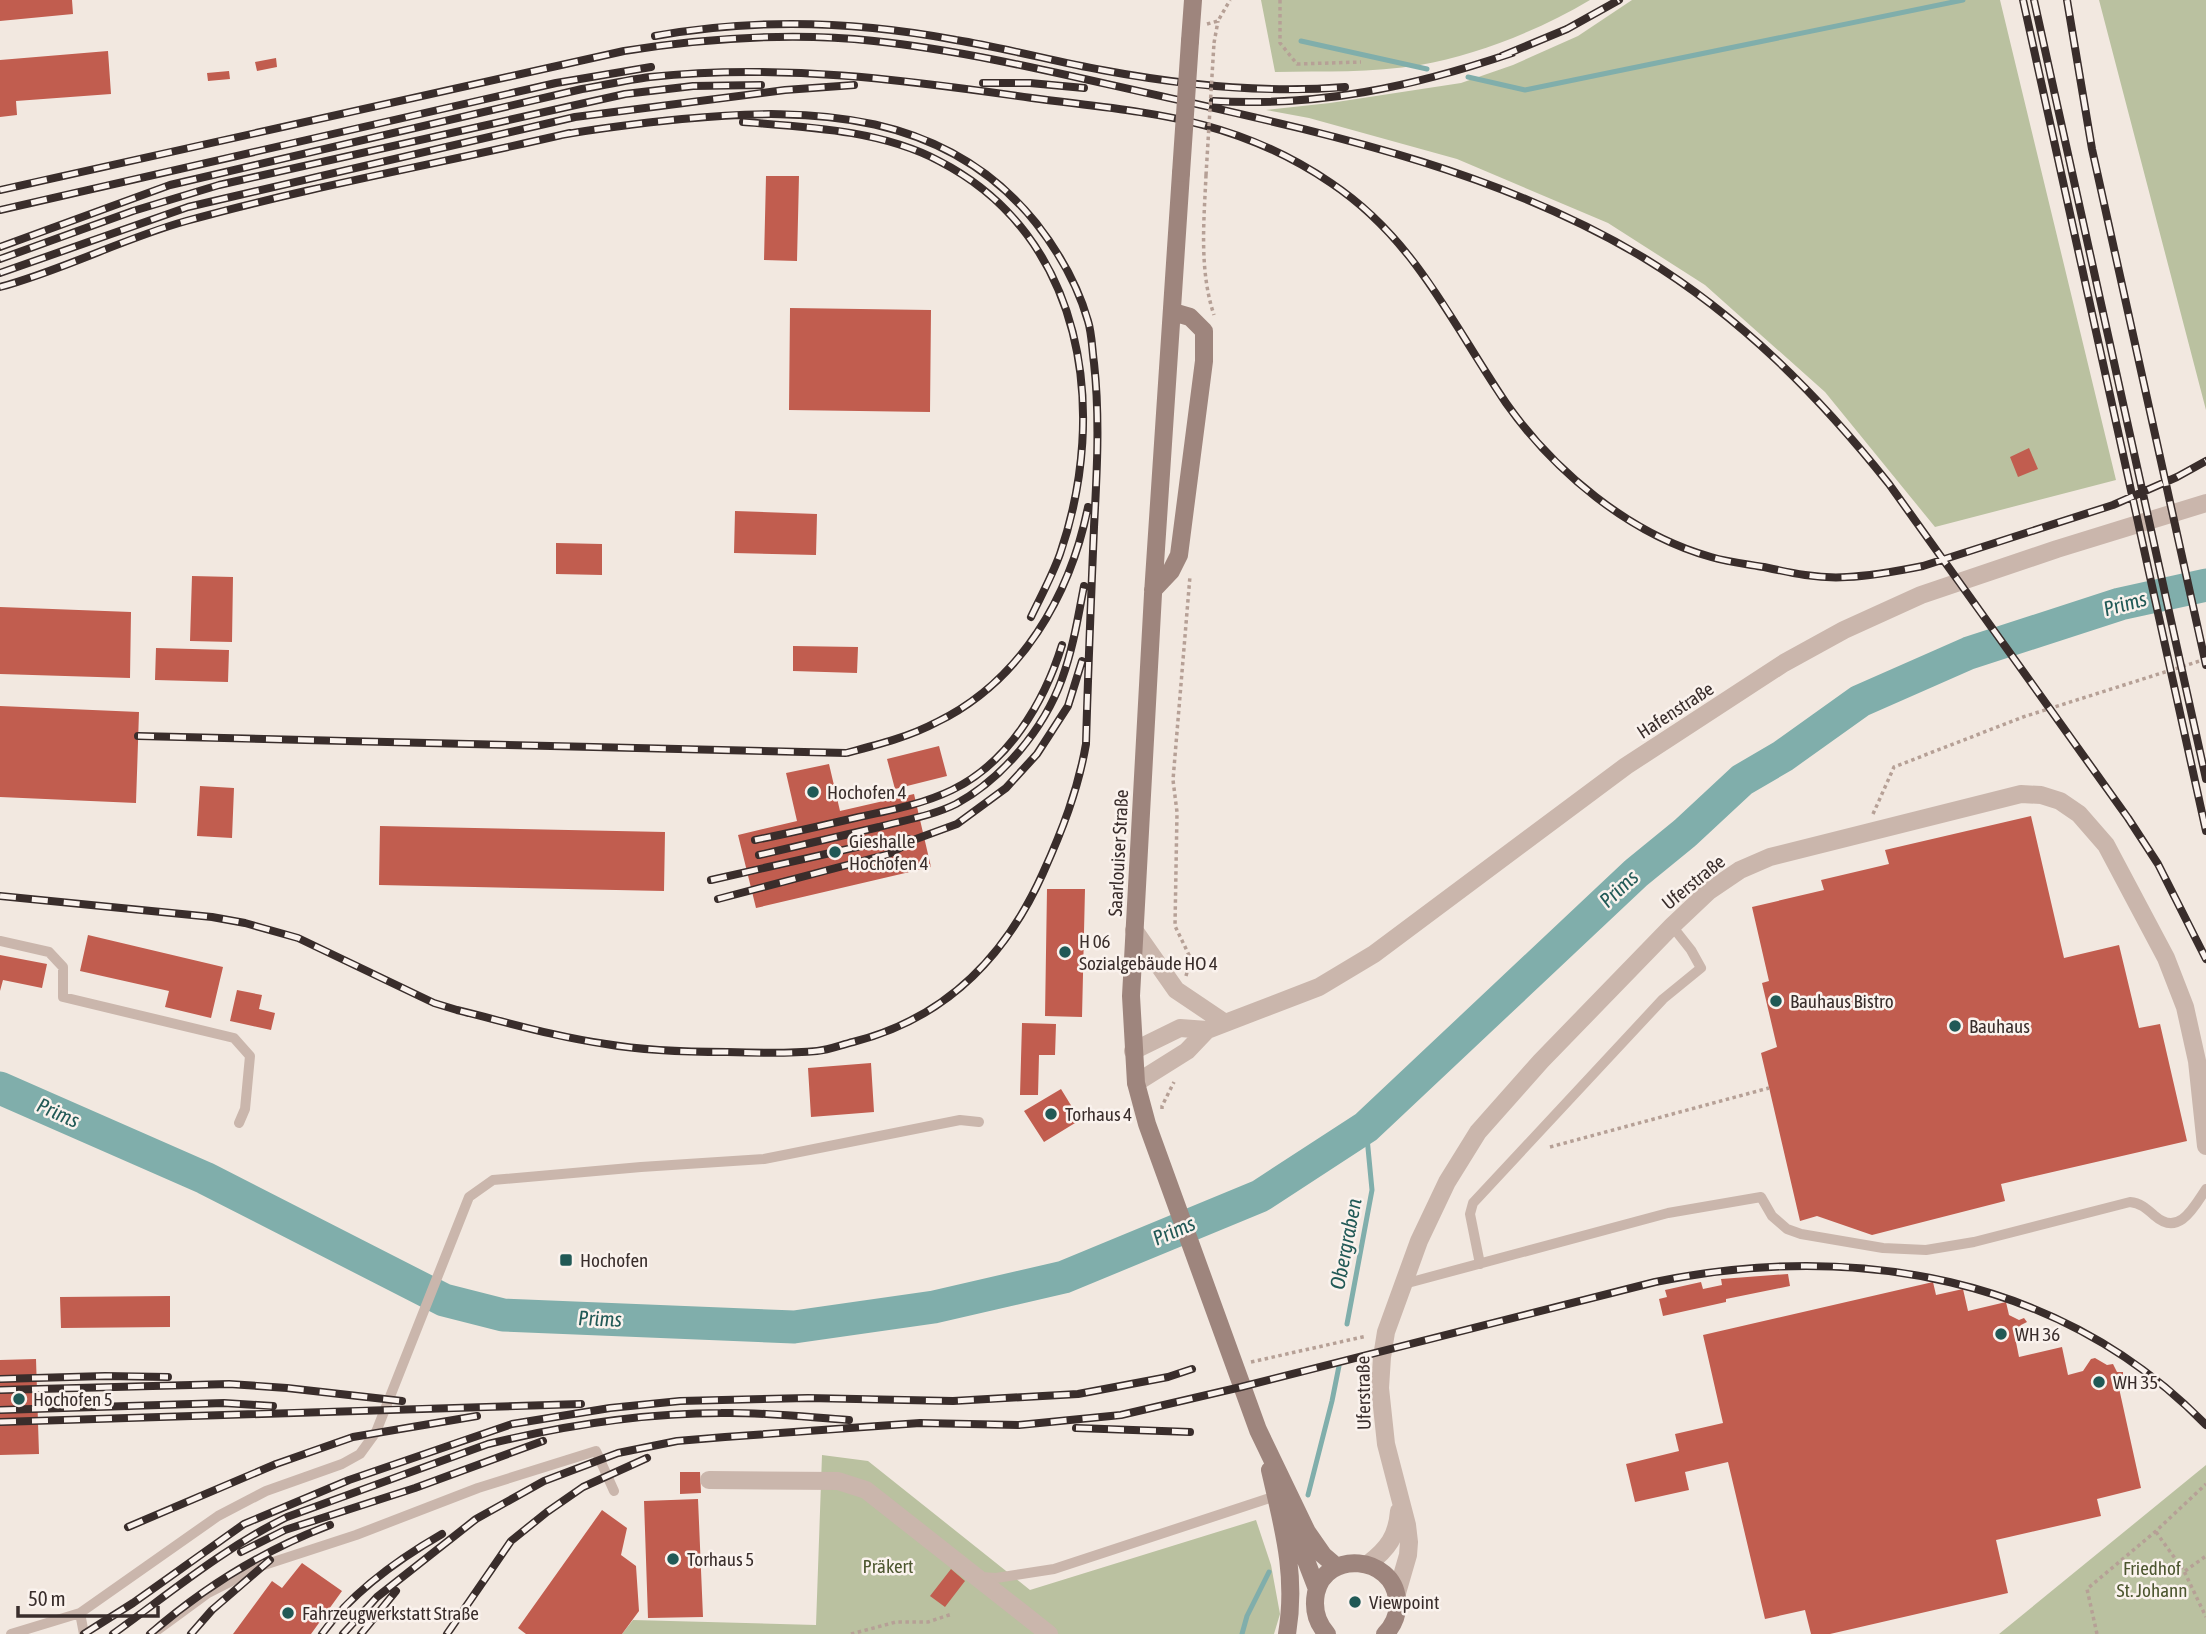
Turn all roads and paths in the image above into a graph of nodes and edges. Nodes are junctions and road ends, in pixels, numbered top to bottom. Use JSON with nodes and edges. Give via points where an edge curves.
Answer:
{"nodes":[{"id":1,"x":1192,"y":0,"type":"edge"},
{"id":2,"x":1230,"y":0,"type":"edge"},
{"id":3,"x":1280,"y":0,"type":"edge"},
{"id":4,"x":1218,"y":21,"type":"junction"},
{"id":5,"x":1191,"y":35,"type":"junction"},
{"id":6,"x":1361,"y":62,"type":"dead end"},
{"id":7,"x":1173,"y":312,"type":"junction"},
{"id":8,"x":1215,"y":318,"type":"dead end"},
{"id":9,"x":2206,"y":503,"type":"edge"},
{"id":10,"x":1190,"y":565,"type":"dead end"},
{"id":11,"x":1153,"y":592,"type":"junction"},
{"id":12,"x":2206,"y":659,"type":"edge"},
{"id":13,"x":1865,"y":832,"type":"junction"},
{"id":14,"x":1672,"y":926,"type":"junction"},
{"id":15,"x":1134,"y":930,"type":"junction"},
{"id":16,"x":0,"y":941,"type":"edge"},
{"id":17,"x":1176,"y":990,"type":"junction"},
{"id":18,"x":1225,"y":1023,"type":"junction"},
{"id":19,"x":1207,"y":1030,"type":"junction"},
{"id":20,"x":1133,"y":1051,"type":"junction"},
{"id":21,"x":1177,"y":1056,"type":"junction"},
{"id":22,"x":1136,"y":1083,"type":"junction"},
{"id":23,"x":1769,"y":1088,"type":"dead end"},
{"id":24,"x":1155,"y":1121,"type":"junction"},
{"id":25,"x":979,"y":1122,"type":"dead end"},
{"id":26,"x":239,"y":1123,"type":"dead end"},
{"id":27,"x":2206,"y":1146,"type":"edge"},
{"id":28,"x":1550,"y":1147,"type":"dead end"},
{"id":29,"x":2206,"y":1189,"type":"edge"},
{"id":30,"x":1480,"y":1264,"type":"junction"},
{"id":31,"x":1404,"y":1284,"type":"junction"},
{"id":32,"x":1360,"y":1338,"type":"dead end"},
{"id":33,"x":1235,"y":1366,"type":"junction"},
{"id":34,"x":1258,"y":1430,"type":"junction"},
{"id":35,"x":1268,"y":1463,"type":"junction"},
{"id":36,"x":709,"y":1480,"type":"dead end"},
{"id":37,"x":2206,"y":1484,"type":"edge"},
{"id":38,"x":614,"y":1491,"type":"dead end"},
{"id":39,"x":1276,"y":1496,"type":"junction"},
{"id":40,"x":1400,"y":1500,"type":"junction"},
{"id":41,"x":2156,"y":1531,"type":"junction"},
{"id":42,"x":2206,"y":1556,"type":"edge"},
{"id":43,"x":1368,"y":1564,"type":"junction"},
{"id":44,"x":1337,"y":1567,"type":"junction"},
{"id":45,"x":2184,"y":1571,"type":"junction"},
{"id":46,"x":977,"y":1577,"type":"junction"},
{"id":47,"x":1317,"y":1589,"type":"junction"},
{"id":48,"x":1397,"y":1593,"type":"junction"},
{"id":49,"x":80,"y":1613,"type":"junction"},
{"id":50,"x":952,"y":1614,"type":"dead end"},
{"id":51,"x":2206,"y":1617,"type":"edge"},
{"id":52,"x":1399,"y":1626,"type":"edge"},
{"id":53,"x":1321,"y":1631,"type":"edge"},
{"id":54,"x":11,"y":1634,"type":"edge"},
{"id":55,"x":84,"y":1634,"type":"edge"},
{"id":56,"x":152,"y":1634,"type":"edge"},
{"id":57,"x":851,"y":1634,"type":"edge"},
{"id":58,"x":1049,"y":1634,"type":"edge"},
{"id":59,"x":1287,"y":1634,"type":"edge"},
{"id":60,"x":1385,"y":1634,"type":"edge"},
{"id":61,"x":2097,"y":1634,"type":"edge"}],
"edges":[{"from":1,"to":5,"type":"main road","name":"Saarlouiser Straße"},
{"from":2,"to":4,"type":"path"},
{"from":3,"to":6,"type":"path","via":[[1280,43],[1297,64]]},
{"from":4,"to":5,"type":"path"},
{"from":4,"to":8,"type":"path","bridge":true,"via":[[1203,233]]},
{"from":5,"to":7,"type":"main road","name":"Saarlouiser Straße","bridge":true},
{"from":7,"to":11,"type":"main road","name":"Saarlouiser Straße"},
{"from":7,"to":11,"type":"main road","via":[[1198,323],[1204,331],[1204,351],[1179,555]]},
{"from":9,"to":18,"type":"street","name":"Hafenstraße","via":[[1921,595],[1844,630],[1784,663],[1626,766],[1374,954],[1319,986]]},
{"from":10,"to":17,"type":"path","via":[[1173,780],[1177,812],[1175,926],[1190,961]]},
{"from":11,"to":15,"type":"main road","name":"Saarlouiser Straße"},
{"from":12,"to":13,"type":"path","via":[[2023,717],[1894,767]]},
{"from":13,"to":14,"type":"street","name":"Uferstraße","via":[[1770,857],[1740,870]]},
{"from":13,"to":27,"type":"street","name":"Uferstraße","via":[[2021,794],[2041,795],[2079,814],[2106,845],[2176,983],[2197,1061]]},
{"from":14,"to":30,"type":"lane","via":[[1701,968],[1663,999],[1473,1203],[1470,1214]]},
{"from":14,"to":31,"type":"street","name":"Uferstraße","via":[[1478,1132],[1447,1182]]},
{"from":15,"to":17,"type":"street"},
{"from":15,"to":20,"type":"main road","name":"Saarlouiser Straße"},
{"from":16,"to":26,"type":"lane","via":[[49,952],[63,967],[63,997],[234,1038],[250,1056]]},
{"from":17,"to":18,"type":"street"},
{"from":18,"to":19,"type":"street","name":"Hafenstraße"},
{"from":19,"to":20,"type":"street","name":"Hafenstraße","via":[[1181,1028]]},
{"from":19,"to":21,"type":"street","name":"Hafenstraße"},
{"from":20,"to":22,"type":"main road","name":"Saarlouiser Straße"},
{"from":21,"to":22,"type":"street","name":"Hafenstraße"},
{"from":21,"to":24,"type":"path","via":[[1182,1067]]},
{"from":22,"to":24,"type":"main road","name":"Saarlouiser Straße"},
{"from":23,"to":28,"type":"path"},
{"from":24,"to":33,"type":"main road","name":"Saarlouiser Straße"},
{"from":25,"to":49,"type":"lane","via":[[960,1119],[764,1159],[493,1180],[469,1197],[376,1432],[360,1454],[218,1516]]},
{"from":29,"to":30,"type":"lane","via":[[2187,1217],[2175,1223],[2162,1221],[2141,1204],[2130,1202],[1926,1250],[1882,1248],[1801,1234],[1772,1216],[1761,1197],[1668,1213]]},
{"from":30,"to":31,"type":"lane"},
{"from":31,"to":40,"type":"street","name":"Uferstraße","via":[[1386,1332],[1380,1388],[1386,1444]]},
{"from":32,"to":33,"type":"path"},
{"from":33,"to":34,"type":"main road","name":"Saarlouiser Straße"},
{"from":34,"to":35,"type":"main road","name":"Saarlouiser Straße"},
{"from":34,"to":44,"type":"main road","name":"Saarlouiser Straße","via":[[1307,1532]]},
{"from":35,"to":39,"type":"main road","name":"Saarlouiser Straße"},
{"from":35,"to":47,"type":"main road","name":"Saarlouiser Straße"},
{"from":36,"to":46,"type":"street","via":[[838,1481],[866,1490]]},
{"from":37,"to":41,"type":"path"},
{"from":38,"to":56,"type":"lane","via":[[596,1451],[261,1566],[208,1593]]},
{"from":39,"to":46,"type":"lane","via":[[1054,1569]]},
{"from":39,"to":59,"type":"main road","name":"Saarlouiser Straße","via":[[1292,1583]]},
{"from":40,"to":43,"type":"street","name":"Uferstraße","via":[[1392,1542]]},
{"from":40,"to":48,"type":"street","name":"Uferstraße","via":[[1409,1542]]},
{"from":41,"to":45,"type":"path"},
{"from":41,"to":61,"type":"path","via":[[2087,1589]]},
{"from":42,"to":45,"type":"path"},
{"from":43,"to":44,"type":"main road"},
{"from":43,"to":48,"type":"main road","via":[[1389,1578]]},
{"from":44,"to":47,"type":"main road"},
{"from":45,"to":51,"type":"path"},
{"from":46,"to":58,"type":"street"},
{"from":47,"to":53,"type":"main road","name":"Saarlouiser Straße","via":[[1314,1604]]},
{"from":48,"to":52,"type":"main road"},
{"from":49,"to":54,"type":"lane"},
{"from":49,"to":55,"type":"lane"},
{"from":50,"to":57,"type":"path"},
{"from":52,"to":60,"type":"main road"}]}
